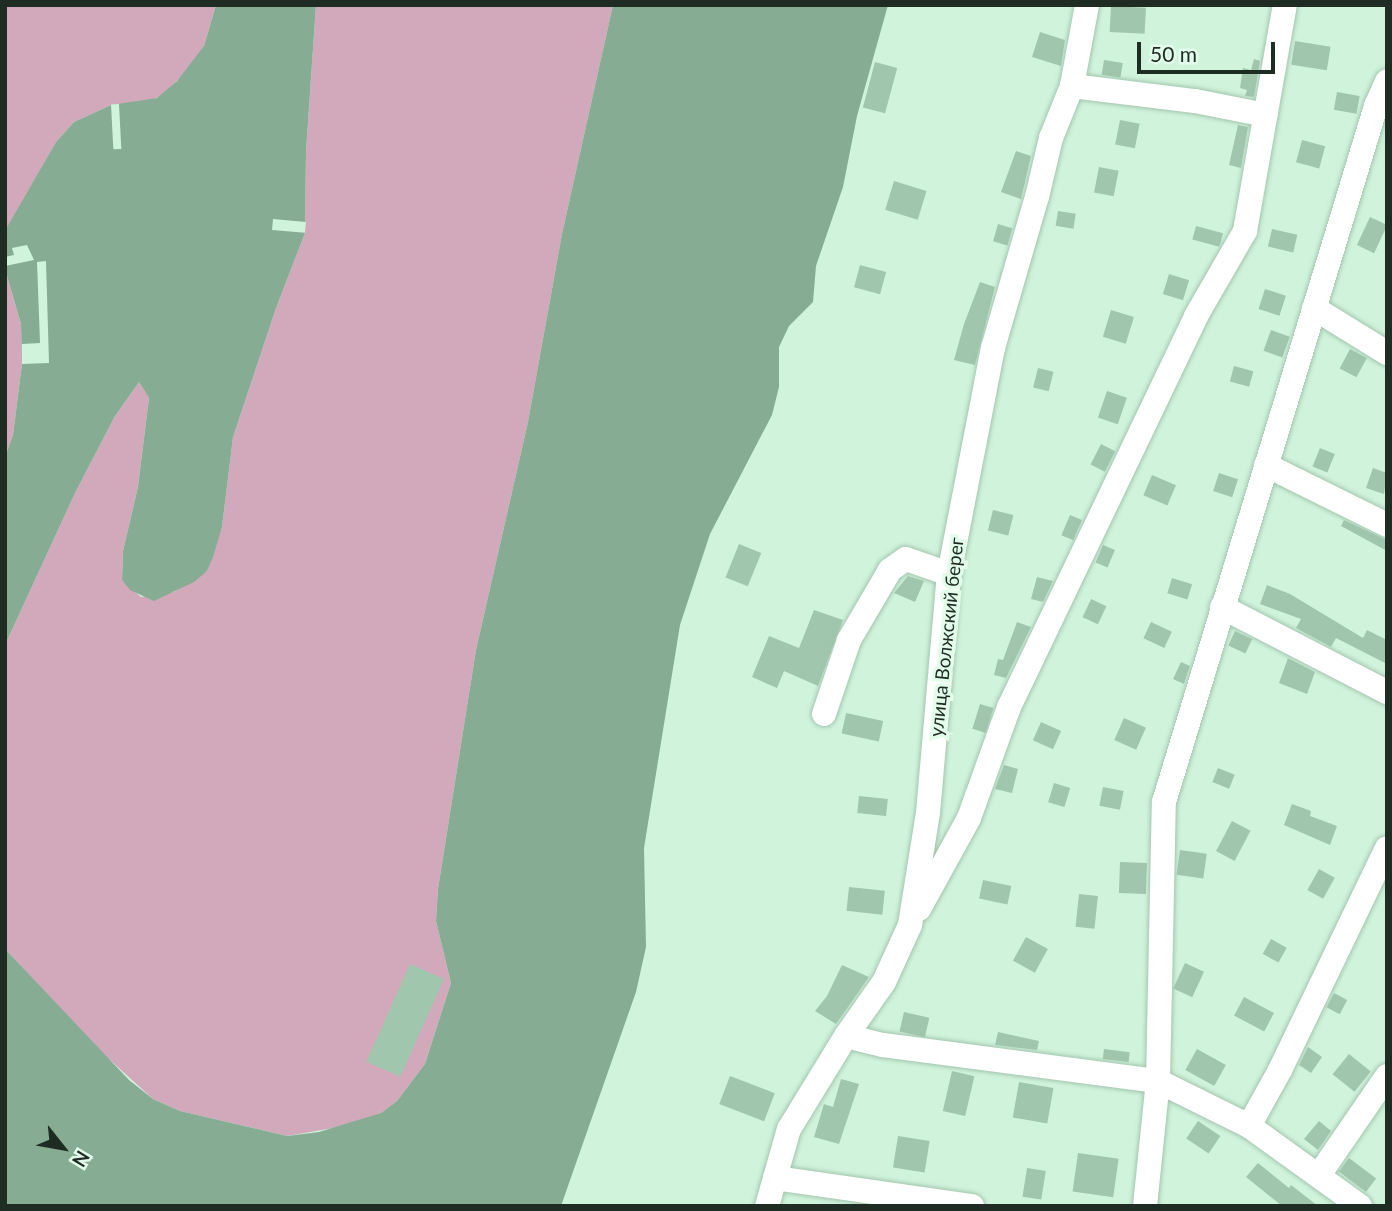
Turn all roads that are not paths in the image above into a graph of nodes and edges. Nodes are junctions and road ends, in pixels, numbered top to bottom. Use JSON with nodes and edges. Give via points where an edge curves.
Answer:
{"nodes":[{"id":1,"x":1087,"y":5,"type":"edge"},
{"id":2,"x":1285,"y":5,"type":"edge"},
{"id":3,"x":1387,"y":81,"type":"edge"},
{"id":4,"x":1072,"y":86,"type":"junction"},
{"id":5,"x":1266,"y":115,"type":"junction"},
{"id":6,"x":1314,"y":308,"type":"junction"},
{"id":7,"x":1387,"y":353,"type":"edge"},
{"id":8,"x":1266,"y":465,"type":"junction"},
{"id":9,"x":1387,"y":525,"type":"edge"},
{"id":10,"x":949,"y":574,"type":"junction"},
{"id":11,"x":1222,"y":607,"type":"junction"},
{"id":12,"x":1387,"y":692,"type":"edge"},
{"id":13,"x":824,"y":714,"type":"dead end"},
{"id":14,"x":1387,"y":848,"type":"edge"},
{"id":15,"x":911,"y":925,"type":"junction"},
{"id":16,"x":846,"y":1036,"type":"junction"},
{"id":17,"x":1387,"y":1076,"type":"edge"},
{"id":18,"x":1158,"y":1081,"type":"junction"},
{"id":19,"x":1249,"y":1126,"type":"junction"},
{"id":20,"x":1319,"y":1175,"type":"junction"},
{"id":21,"x":775,"y":1178,"type":"junction"},
{"id":22,"x":767,"y":1206,"type":"edge"},
{"id":23,"x":972,"y":1206,"type":"edge"},
{"id":24,"x":1145,"y":1206,"type":"edge"},
{"id":25,"x":1360,"y":1206,"type":"edge"}],
"edges":[{"from":1,"to":4,"type":"street","name":"улица Волжский берег"},
{"from":2,"to":5,"type":"street"},
{"from":3,"to":6,"type":"street"},
{"from":4,"to":5,"type":"street"},
{"from":4,"to":10,"type":"street","name":"улица Волжский берег","via":[[1051,138],[993,348]]},
{"from":5,"to":15,"type":"street","via":[[1245,231],[1196,316],[1009,707],[969,818]]},
{"from":6,"to":7,"type":"street"},
{"from":6,"to":8,"type":"street"},
{"from":8,"to":9,"type":"street"},
{"from":8,"to":11,"type":"street"},
{"from":10,"to":13,"type":"street","via":[[906,559],[890,570],[849,640]]},
{"from":10,"to":15,"type":"street","name":"улица Волжский берег","via":[[928,813]]},
{"from":11,"to":12,"type":"street"},
{"from":11,"to":18,"type":"street","via":[[1164,802]]},
{"from":14,"to":19,"type":"street"},
{"from":15,"to":16,"type":"street","name":"улица Волжский берег","via":[[884,982]]},
{"from":16,"to":18,"type":"street","via":[[883,1045]]},
{"from":16,"to":21,"type":"street","name":"улица Волжский берег","via":[[789,1129]]},
{"from":17,"to":20,"type":"street"},
{"from":18,"to":19,"type":"street"},
{"from":18,"to":24,"type":"street"},
{"from":19,"to":20,"type":"street"},
{"from":20,"to":25,"type":"street"},
{"from":21,"to":22,"type":"street","name":"улица Волжский берег"},
{"from":21,"to":23,"type":"street"}]}
